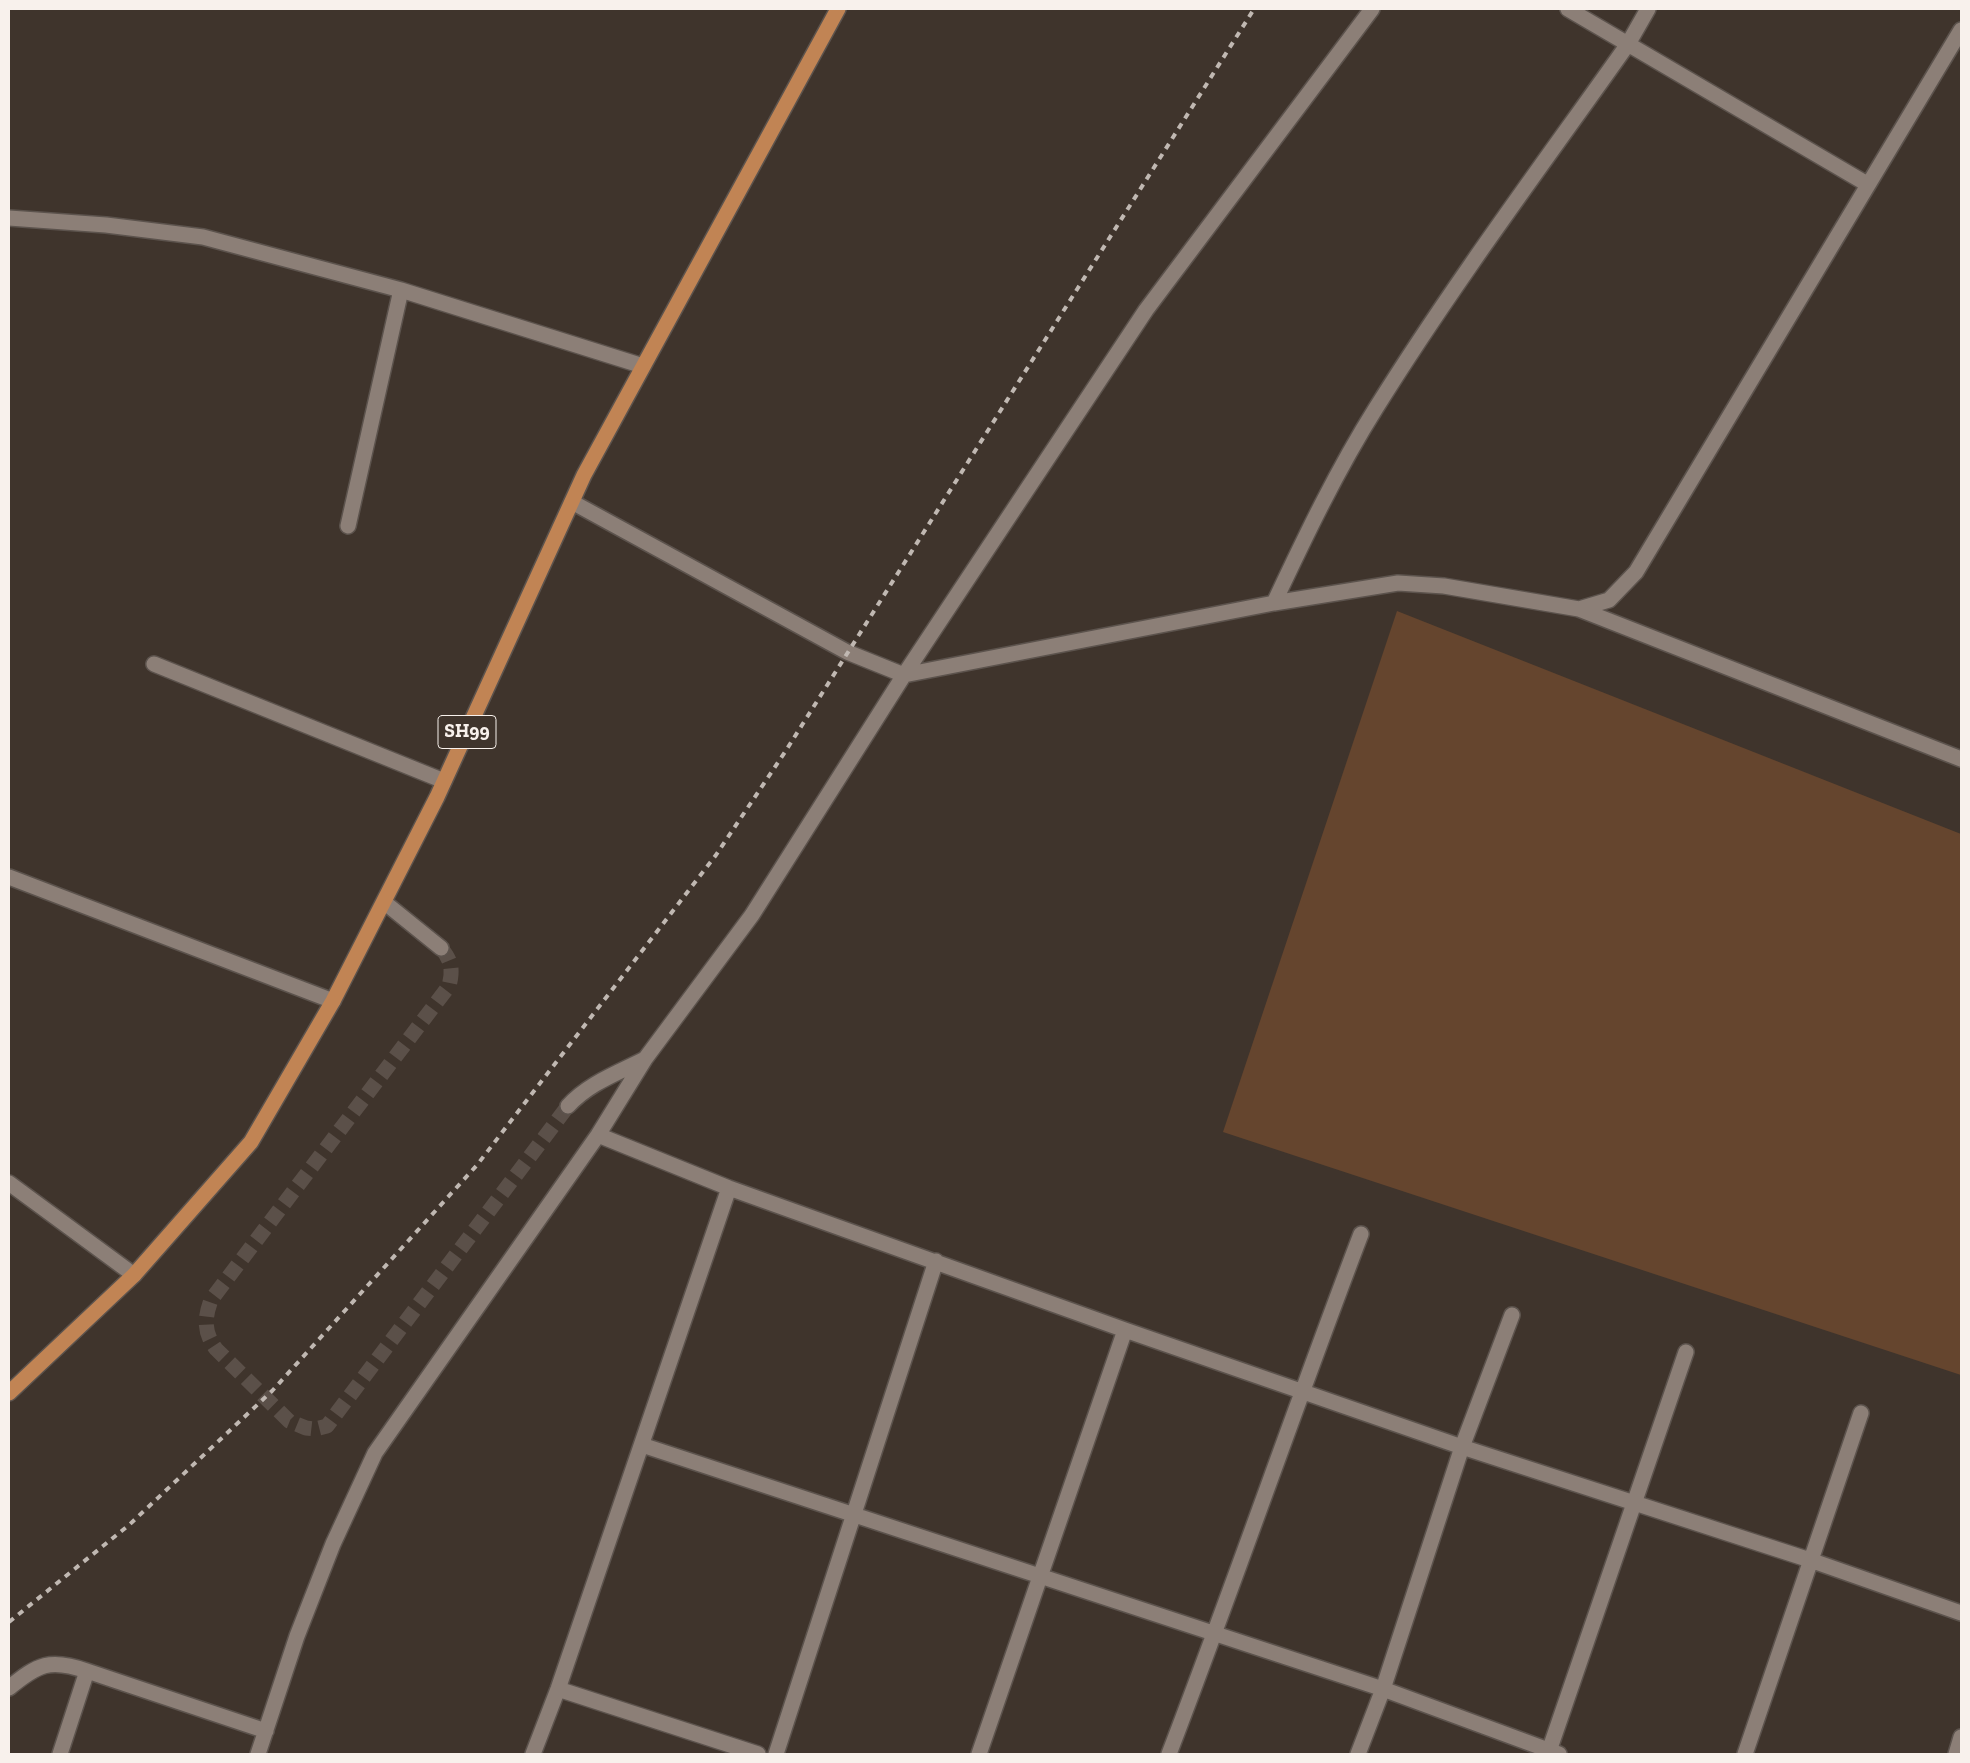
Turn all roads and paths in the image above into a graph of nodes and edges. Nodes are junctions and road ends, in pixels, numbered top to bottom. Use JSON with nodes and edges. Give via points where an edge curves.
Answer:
{"nodes":[{"id":1,"x":838,"y":9,"type":"edge"},
{"id":2,"x":1372,"y":9,"type":"edge"},
{"id":3,"x":1568,"y":9,"type":"edge"},
{"id":4,"x":1648,"y":9,"type":"edge"},
{"id":5,"x":1961,"y":30,"type":"edge"},
{"id":6,"x":1628,"y":44,"type":"junction"},
{"id":7,"x":1867,"y":184,"type":"junction"},
{"id":8,"x":9,"y":218,"type":"edge"},
{"id":9,"x":401,"y":290,"type":"junction"},
{"id":10,"x":644,"y":366,"type":"junction"},
{"id":11,"x":572,"y":502,"type":"junction"},
{"id":12,"x":348,"y":526,"type":"dead end"},
{"id":13,"x":1274,"y":602,"type":"junction"},
{"id":14,"x":1578,"y":609,"type":"junction"},
{"id":15,"x":154,"y":664,"type":"dead end"},
{"id":16,"x":904,"y":675,"type":"junction"},
{"id":17,"x":1961,"y":759,"type":"edge"},
{"id":18,"x":444,"y":782,"type":"junction"},
{"id":19,"x":9,"y":877,"type":"edge"},
{"id":20,"x":384,"y":902,"type":"junction"},
{"id":21,"x":440,"y":948,"type":"tunnel mouth"},
{"id":22,"x":333,"y":1001,"type":"junction"},
{"id":23,"x":645,"y":1059,"type":"junction"},
{"id":24,"x":568,"y":1106,"type":"tunnel mouth"},
{"id":25,"x":598,"y":1135,"type":"junction"},
{"id":26,"x":9,"y":1183,"type":"edge"},
{"id":27,"x":730,"y":1188,"type":"junction"},
{"id":28,"x":1360,"y":1234,"type":"dead end"},
{"id":29,"x":936,"y":1261,"type":"junction"},
{"id":30,"x":134,"y":1275,"type":"junction"},
{"id":31,"x":1512,"y":1315,"type":"dead end"},
{"id":32,"x":1124,"y":1330,"type":"junction"},
{"id":33,"x":1686,"y":1352,"type":"dead end"},
{"id":34,"x":1301,"y":1390,"type":"junction"},
{"id":35,"x":9,"y":1393,"type":"edge"},
{"id":36,"x":1861,"y":1413,"type":"dead end"},
{"id":37,"x":642,"y":1445,"type":"junction"},
{"id":38,"x":1462,"y":1447,"type":"junction"},
{"id":39,"x":1634,"y":1503,"type":"junction"},
{"id":40,"x":854,"y":1515,"type":"junction"},
{"id":41,"x":1810,"y":1560,"type":"junction"},
{"id":42,"x":1039,"y":1575,"type":"junction"},
{"id":43,"x":1961,"y":1613,"type":"edge"},
{"id":44,"x":1215,"y":1634,"type":"junction"},
{"id":45,"x":87,"y":1671,"type":"junction"},
{"id":46,"x":9,"y":1688,"type":"edge"},
{"id":47,"x":558,"y":1689,"type":"junction"},
{"id":48,"x":1383,"y":1689,"type":"junction"},
{"id":49,"x":266,"y":1731,"type":"junction"},
{"id":50,"x":1961,"y":1737,"type":"edge"},
{"id":51,"x":1552,"y":1753,"type":"edge"},
{"id":52,"x":60,"y":1754,"type":"edge"},
{"id":53,"x":258,"y":1754,"type":"edge"},
{"id":54,"x":533,"y":1754,"type":"edge"},
{"id":55,"x":758,"y":1754,"type":"edge"},
{"id":56,"x":776,"y":1754,"type":"edge"},
{"id":57,"x":979,"y":1754,"type":"edge"},
{"id":58,"x":1169,"y":1754,"type":"edge"},
{"id":59,"x":1358,"y":1754,"type":"edge"},
{"id":60,"x":1745,"y":1754,"type":"edge"},
{"id":61,"x":1956,"y":1754,"type":"edge"}],
"edges":[{"from":1,"to":10,"type":"main road","number":"SH99"},
{"from":2,"to":16,"type":"street","via":[[1146,310]]},
{"from":3,"to":6,"type":"street"},
{"from":4,"to":6,"type":"street"},
{"from":5,"to":7,"type":"street"},
{"from":6,"to":7,"type":"street"},
{"from":6,"to":13,"type":"street","via":[[1375,409],[1317,512]]},
{"from":7,"to":14,"type":"street","via":[[1636,572],[1609,600]]},
{"from":8,"to":9,"type":"street","via":[[204,237]]},
{"from":9,"to":10,"type":"street"},
{"from":9,"to":12,"type":"street"},
{"from":10,"to":11,"type":"main road","number":"SH99"},
{"from":11,"to":16,"type":"street","via":[[847,652]]},
{"from":11,"to":18,"type":"main road","number":"SH99"},
{"from":13,"to":14,"type":"street","via":[[1398,583],[1444,586]]},
{"from":13,"to":16,"type":"street"},
{"from":14,"to":17,"type":"street"},
{"from":15,"to":18,"type":"street"},
{"from":16,"to":23,"type":"street","via":[[752,915]]},
{"from":18,"to":20,"type":"main road","number":"SH99"},
{"from":19,"to":22,"type":"street"},
{"from":20,"to":21,"type":"street"},
{"from":20,"to":22,"type":"main road","number":"SH99"},
{"from":22,"to":30,"type":"main road","number":"SH99","via":[[251,1142]]},
{"from":23,"to":24,"type":"street","via":[[593,1084]]},
{"from":23,"to":25,"type":"street"},
{"from":25,"to":27,"type":"street"},
{"from":25,"to":49,"type":"street","via":[[375,1453],[322,1572]]},
{"from":26,"to":30,"type":"street"},
{"from":27,"to":29,"type":"street"},
{"from":27,"to":37,"type":"street"},
{"from":28,"to":34,"type":"street"},
{"from":29,"to":32,"type":"street"},
{"from":29,"to":40,"type":"street"},
{"from":30,"to":35,"type":"main road","number":"SH99"},
{"from":31,"to":38,"type":"street"},
{"from":32,"to":34,"type":"street"},
{"from":32,"to":42,"type":"street"},
{"from":33,"to":39,"type":"street"},
{"from":34,"to":38,"type":"street"},
{"from":34,"to":44,"type":"street"},
{"from":36,"to":41,"type":"street"},
{"from":37,"to":40,"type":"street"},
{"from":37,"to":47,"type":"street"},
{"from":38,"to":39,"type":"street"},
{"from":38,"to":48,"type":"street"},
{"from":39,"to":41,"type":"street"},
{"from":39,"to":51,"type":"street"},
{"from":40,"to":42,"type":"street"},
{"from":40,"to":56,"type":"street"},
{"from":41,"to":43,"type":"street"},
{"from":41,"to":60,"type":"street"},
{"from":42,"to":44,"type":"street"},
{"from":42,"to":57,"type":"street"},
{"from":44,"to":48,"type":"street"},
{"from":44,"to":58,"type":"street"},
{"from":45,"to":46,"type":"street","via":[[68,1664],[47,1664],[30,1671]]},
{"from":45,"to":49,"type":"street"},
{"from":45,"to":52,"type":"street"},
{"from":47,"to":54,"type":"street"},
{"from":47,"to":55,"type":"street"},
{"from":48,"to":51,"type":"street"},
{"from":48,"to":59,"type":"street"},
{"from":49,"to":53,"type":"street"},
{"from":50,"to":61,"type":"street"}]}
